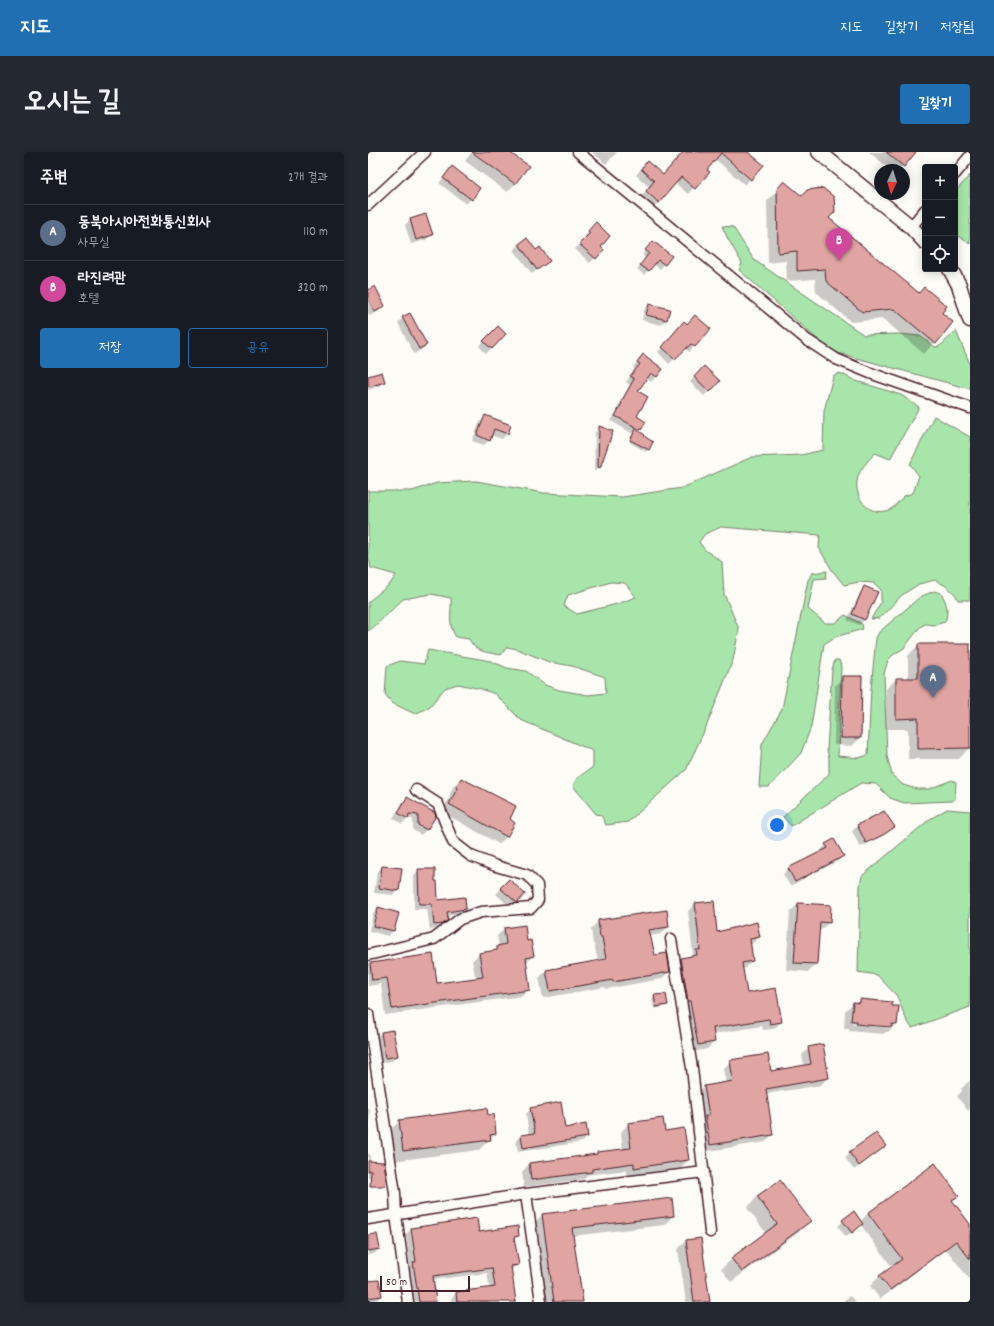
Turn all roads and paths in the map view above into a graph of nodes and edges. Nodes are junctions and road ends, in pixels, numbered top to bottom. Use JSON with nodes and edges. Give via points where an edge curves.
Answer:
{"nodes":[{"id":1,"x":425,"y":152,"type":"edge"},
{"id":2,"x":578,"y":152,"type":"edge"},
{"id":3,"x":819,"y":152,"type":"edge"},
{"id":4,"x":970,"y":156,"type":"edge"},
{"id":5,"x":958,"y":170,"type":"edge"},
{"id":6,"x":368,"y":205,"type":"edge"},
{"id":7,"x":922,"y":214,"type":"edge"},
{"id":8,"x":911,"y":227,"type":"junction"},
{"id":9,"x":922,"y":239,"type":"edge"},
{"id":10,"x":952,"y":272,"type":"edge"},
{"id":11,"x":970,"y":320,"type":"edge"},
{"id":12,"x":970,"y":408,"type":"edge"},
{"id":13,"x":416,"y":790,"type":"dead end"},
{"id":14,"x":671,"y":939,"type":"dead end"},
{"id":15,"x":368,"y":955,"type":"edge"},
{"id":16,"x":368,"y":1014,"type":"edge"},
{"id":17,"x":704,"y":1172,"type":"junction"},
{"id":18,"x":526,"y":1194,"type":"junction"},
{"id":19,"x":396,"y":1215,"type":"junction"},
{"id":20,"x":368,"y":1219,"type":"edge"},
{"id":21,"x":710,"y":1232,"type":"dead end"},
{"id":22,"x":408,"y":1302,"type":"edge"},
{"id":23,"x":541,"y":1302,"type":"edge"}],
"edges":[{"from":1,"to":6,"type":"street"},
{"from":2,"to":12,"type":"street","via":[[807,340],[836,359]]},
{"from":3,"to":8,"type":"street"},
{"from":4,"to":5,"type":"street"},
{"from":7,"to":8,"type":"street"},
{"from":8,"to":9,"type":"street"},
{"from":10,"to":11,"type":"street","via":[[959,285]]},
{"from":13,"to":15,"type":"street","via":[[438,804],[453,842],[471,856],[527,875],[537,885],[538,900],[531,908],[481,912],[460,920],[434,940]]},
{"from":14,"to":17,"type":"street","via":[[692,1068]]},
{"from":16,"to":19,"type":"street","via":[[395,1193]]},
{"from":17,"to":18,"type":"street"},
{"from":17,"to":21,"type":"street"},
{"from":18,"to":19,"type":"street"},
{"from":18,"to":23,"type":"street"},
{"from":19,"to":20,"type":"street"},
{"from":19,"to":22,"type":"street"}]}
